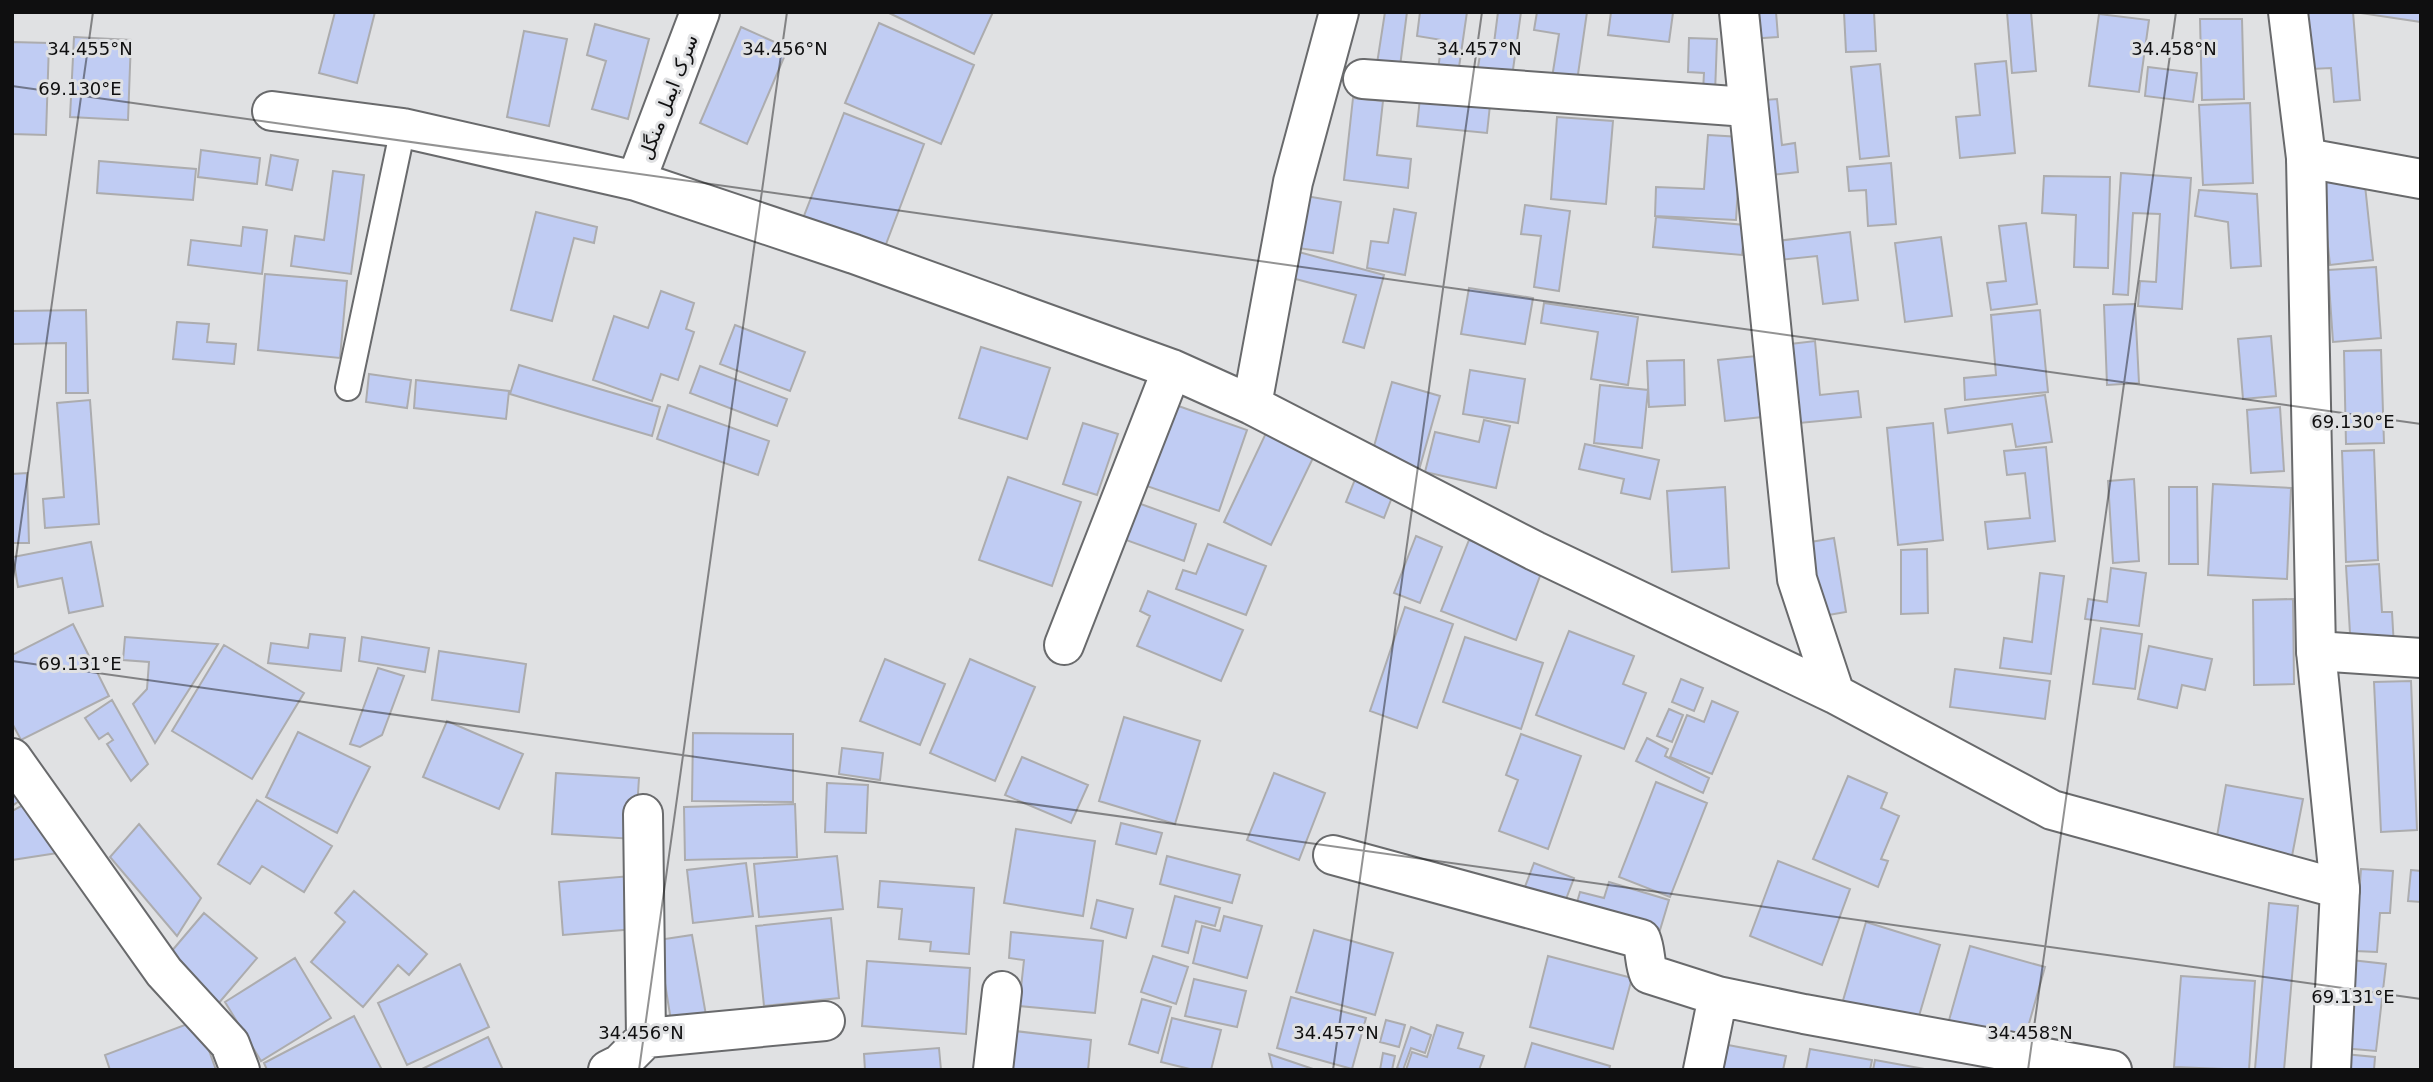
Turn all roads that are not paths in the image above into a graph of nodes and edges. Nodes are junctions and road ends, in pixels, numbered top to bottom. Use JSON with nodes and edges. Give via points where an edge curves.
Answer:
{"nodes":[{"id":1,"x":700,"y":12,"type":"edge"},
{"id":2,"x":1339,"y":12,"type":"edge"},
{"id":3,"x":1739,"y":12,"type":"edge"},
{"id":4,"x":2288,"y":12,"type":"edge"},
{"id":5,"x":1363,"y":79,"type":"dead end"},
{"id":6,"x":1747,"y":107,"type":"junction"},
{"id":7,"x":272,"y":111,"type":"dead end"},
{"id":8,"x":403,"y":128,"type":"junction"},
{"id":9,"x":2306,"y":158,"type":"junction"},
{"id":10,"x":2421,"y":179,"type":"edge"},
{"id":11,"x":636,"y":181,"type":"junction"},
{"id":12,"x":1172,"y":369,"type":"junction"},
{"id":13,"x":348,"y":388,"type":"dead end"},
{"id":14,"x":1252,"y":405,"type":"junction"},
{"id":15,"x":1064,"y":645,"type":"dead end"},
{"id":16,"x":2316,"y":651,"type":"junction"},
{"id":17,"x":2421,"y":658,"type":"edge"},
{"id":18,"x":1835,"y":694,"type":"junction"},
{"id":19,"x":12,"y":758,"type":"edge"},
{"id":20,"x":643,"y":814,"type":"dead end"},
{"id":21,"x":1333,"y":855,"type":"dead end"},
{"id":22,"x":2340,"y":889,"type":"junction"},
{"id":23,"x":1003,"y":991,"type":"dead end"},
{"id":24,"x":1718,"y":996,"type":"junction"},
{"id":25,"x":825,"y":1021,"type":"dead end"},
{"id":26,"x":646,"y":1038,"type":"junction"},
{"id":27,"x":240,"y":1070,"type":"edge"},
{"id":28,"x":608,"y":1070,"type":"edge"},
{"id":29,"x":993,"y":1070,"type":"edge"},
{"id":30,"x":1703,"y":1070,"type":"edge"},
{"id":31,"x":2112,"y":1070,"type":"edge"},
{"id":32,"x":2331,"y":1070,"type":"edge"}],
"edges":[{"from":1,"to":11,"type":"street","name":"سرک ایمل منگل"},
{"from":2,"to":14,"type":"street","via":[[1293,182]]},
{"from":3,"to":6,"type":"street"},
{"from":4,"to":9,"type":"street"},
{"from":5,"to":6,"type":"street"},
{"from":6,"to":18,"type":"street","via":[[1797,579]]},
{"from":7,"to":8,"type":"street"},
{"from":8,"to":11,"type":"street"},
{"from":8,"to":13,"type":"lane"},
{"from":9,"to":10,"type":"street"},
{"from":9,"to":16,"type":"street"},
{"from":11,"to":12,"type":"street"},
{"from":12,"to":14,"type":"street"},
{"from":12,"to":15,"type":"street"},
{"from":14,"to":18,"type":"street","via":[[1535,551]]},
{"from":16,"to":17,"type":"street"},
{"from":16,"to":22,"type":"street"},
{"from":18,"to":22,"type":"street","via":[[2052,810]]},
{"from":19,"to":27,"type":"street","via":[[164,972],[230,1044]]},
{"from":20,"to":26,"type":"street"},
{"from":21,"to":24,"type":"street","via":[[1641,939],[1649,974]]},
{"from":22,"to":32,"type":"street"},
{"from":23,"to":29,"type":"street"},
{"from":24,"to":30,"type":"street"},
{"from":24,"to":31,"type":"street"},
{"from":25,"to":26,"type":"street"},
{"from":26,"to":28,"type":"street"}]}
